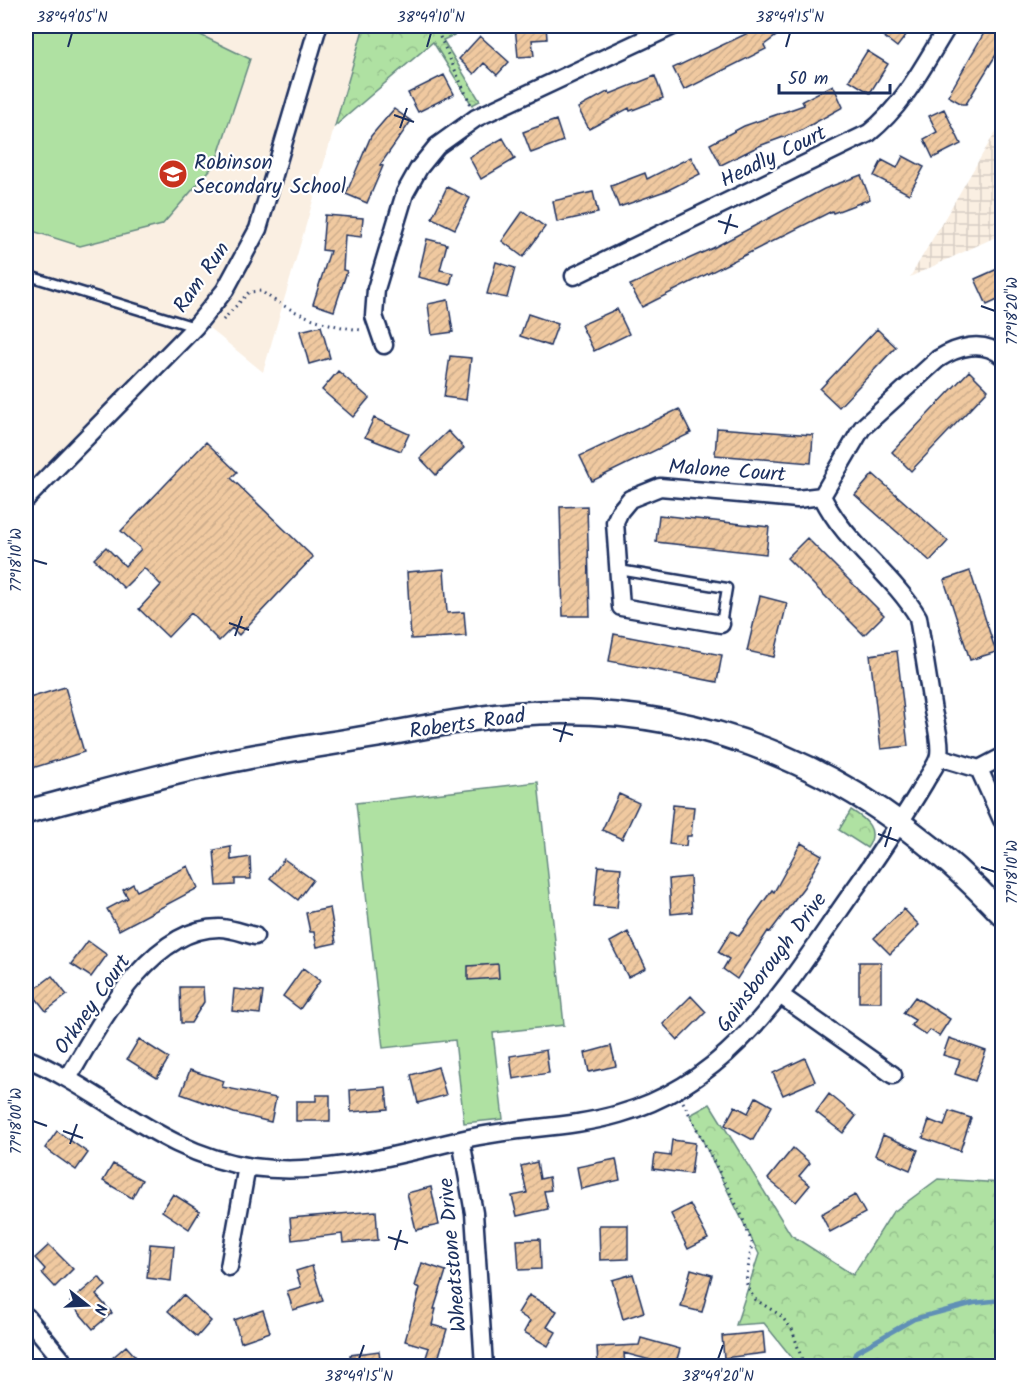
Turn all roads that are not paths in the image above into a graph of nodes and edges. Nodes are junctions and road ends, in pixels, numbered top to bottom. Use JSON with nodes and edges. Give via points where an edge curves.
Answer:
{"nodes":[{"id":1,"x":318,"y":26,"type":"edge"},
{"id":2,"x":673,"y":26,"type":"edge"},
{"id":3,"x":948,"y":26,"type":"edge"},
{"id":4,"x":26,"y":274,"type":"edge"},
{"id":5,"x":574,"y":276,"type":"dead end"},
{"id":6,"x":195,"y":327,"type":"junction"},
{"id":7,"x":382,"y":338,"type":"road end"},
{"id":8,"x":1002,"y":356,"type":"edge"},
{"id":9,"x":822,"y":496,"type":"junction"},
{"id":10,"x":26,"y":499,"type":"edge"},
{"id":11,"x":619,"y":570,"type":"junction"},
{"id":12,"x":721,"y":624,"type":"joint"},
{"id":13,"x":939,"y":757,"type":"junction"},
{"id":14,"x":1002,"y":757,"type":"edge"},
{"id":15,"x":979,"y":769,"type":"junction"},
{"id":16,"x":26,"y":812,"type":"edge"},
{"id":17,"x":1001,"y":814,"type":"edge"},
{"id":18,"x":901,"y":824,"type":"junction"},
{"id":19,"x":1002,"y":914,"type":"edge"},
{"id":20,"x":255,"y":936,"type":"dead end"},
{"id":21,"x":780,"y":995,"type":"junction"},
{"id":22,"x":26,"y":1058,"type":"edge"},
{"id":23,"x":893,"y":1075,"type":"dead end"},
{"id":24,"x":68,"y":1078,"type":"junction"},
{"id":25,"x":461,"y":1140,"type":"junction"},
{"id":26,"x":248,"y":1166,"type":"junction"},
{"id":27,"x":229,"y":1267,"type":"dead end"},
{"id":28,"x":26,"y":1316,"type":"edge"},
{"id":29,"x":68,"y":1366,"type":"edge"},
{"id":30,"x":484,"y":1366,"type":"edge"}],
"edges":[{"from":1,"to":6,"type":"street","name":"Ram Run","via":[[258,229],[225,290]]},
{"from":2,"to":7,"type":"street","via":[[478,118],[437,146],[405,193],[376,289],[374,316]]},
{"from":3,"to":5,"type":"street","name":"Headly Court","via":[[907,93],[869,133]]},
{"from":4,"to":6,"type":"lane"},
{"from":6,"to":10,"type":"street","name":"Ram Run"},
{"from":8,"to":9,"type":"street","via":[[980,346],[951,351],[938,359],[862,428]]},
{"from":9,"to":11,"type":"street","name":"Malone Court","via":[[797,498],[660,487],[645,490],[630,499],[615,522]]},
{"from":9,"to":13,"type":"street","via":[[831,514],[907,599],[918,617]]},
{"from":11,"to":12,"type":"street","name":"Malone Court","via":[[621,607]]},
{"from":11,"to":12,"type":"lane","via":[[727,588]]},
{"from":13,"to":15,"type":"street"},
{"from":13,"to":18,"type":"street","name":"Gainsborough Drive"},
{"from":14,"to":15,"type":"street"},
{"from":15,"to":17,"type":"street"},
{"from":16,"to":18,"type":"main road","name":"Roberts Road","via":[[245,758],[478,719],[556,713],[651,720],[746,742],[828,777]]},
{"from":18,"to":19,"type":"main road","name":"Roberts Road","via":[[943,856]]},
{"from":18,"to":21,"type":"street","name":"Gainsborough Drive"},
{"from":20,"to":24,"type":"street","name":"Orkney Court","via":[[212,929],[188,936],[163,950],[126,988]]},
{"from":21,"to":23,"type":"street"},
{"from":21,"to":25,"type":"street","name":"Gainsborough Drive","via":[[734,1049],[677,1091],[598,1119],[525,1127]]},
{"from":22,"to":24,"type":"street","name":"Gainsborough Drive"},
{"from":24,"to":26,"type":"street","name":"Gainsborough Drive","via":[[158,1136],[199,1154]]},
{"from":25,"to":26,"type":"street","name":"Gainsborough Drive","via":[[342,1166]]},
{"from":25,"to":30,"type":"street","name":"Wheatstone Drive","via":[[474,1213]]},
{"from":26,"to":27,"type":"street"},
{"from":28,"to":29,"type":"street"}]}
